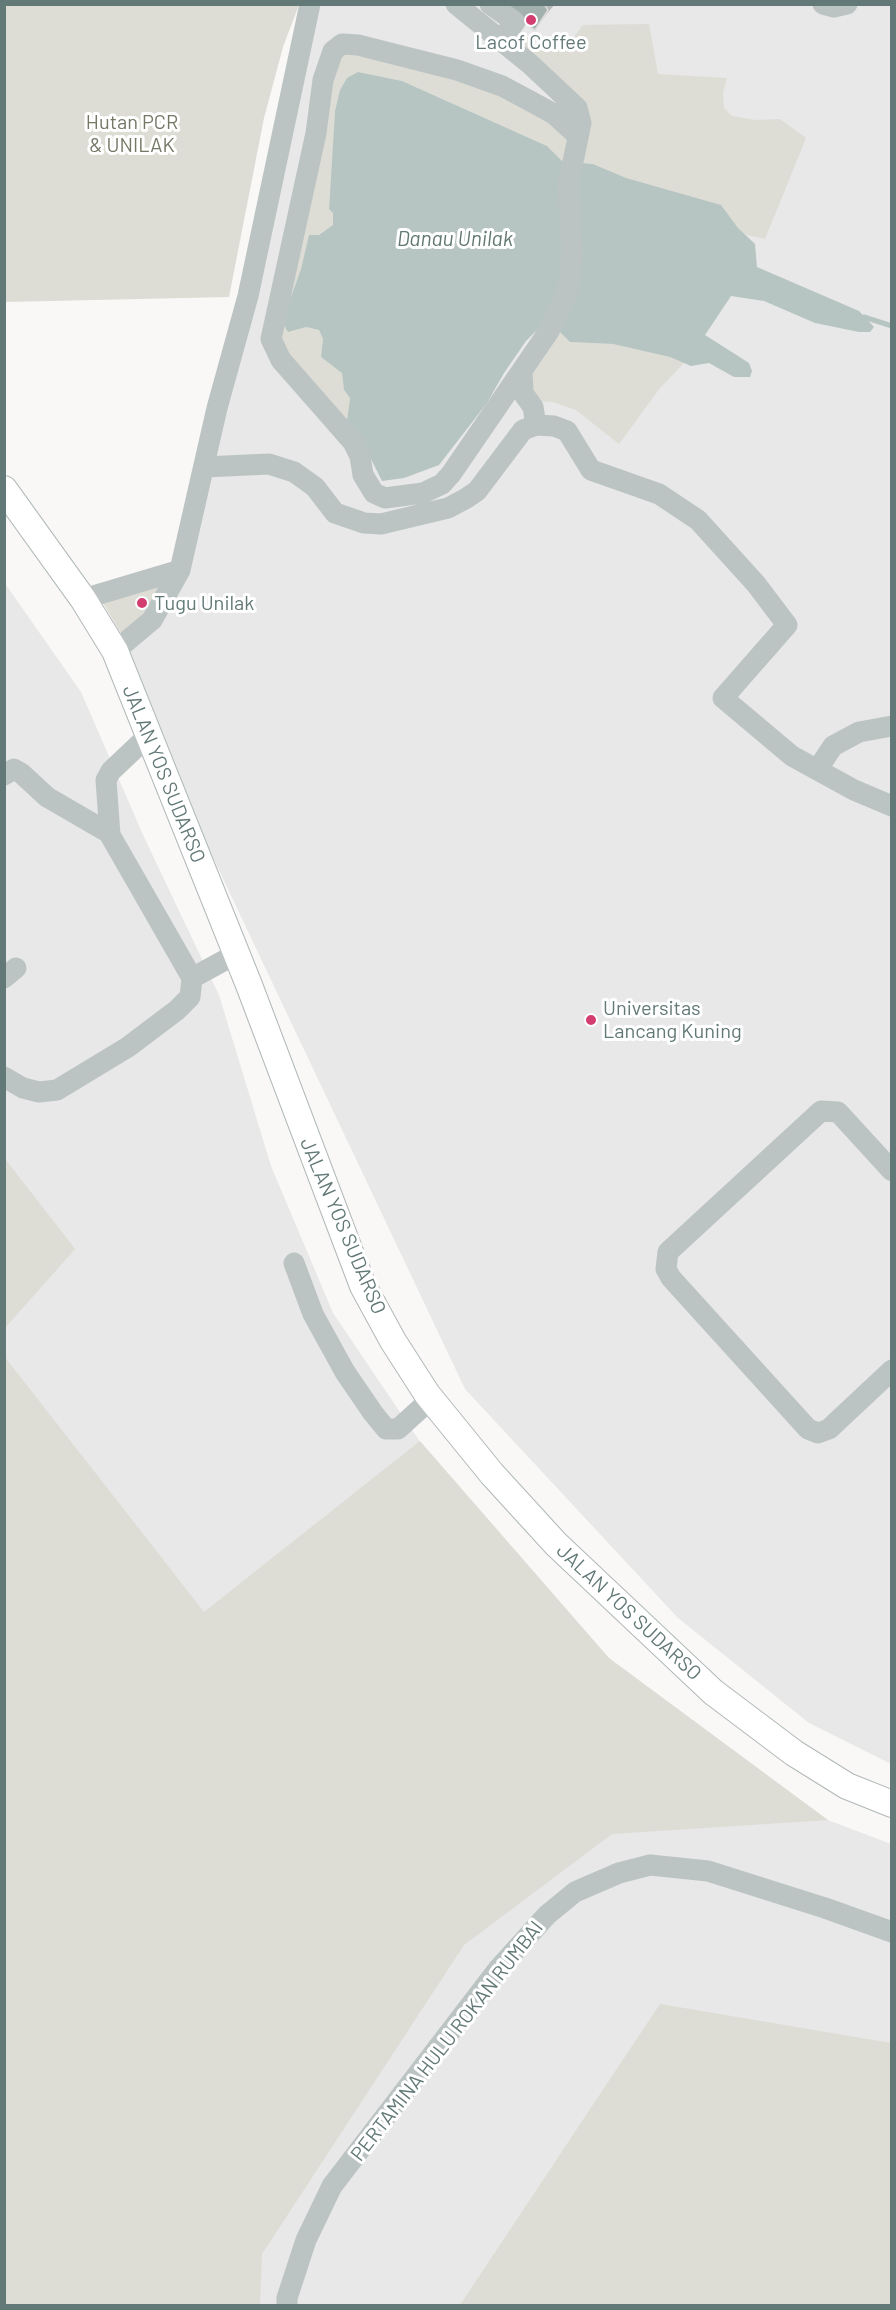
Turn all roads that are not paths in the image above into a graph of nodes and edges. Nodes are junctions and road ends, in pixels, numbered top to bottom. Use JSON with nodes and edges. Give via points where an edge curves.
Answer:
{"nodes":[{"id":1,"x":310,"y":4,"type":"edge"},
{"id":2,"x":456,"y":4,"type":"edge"},
{"id":3,"x":490,"y":4,"type":"edge"},
{"id":4,"x":823,"y":4,"type":"edge"},
{"id":5,"x":847,"y":4,"type":"edge"},
{"id":6,"x":501,"y":41,"type":"junction"},
{"id":7,"x":576,"y":146,"type":"junction"},
{"id":8,"x":522,"y":370,"type":"junction"},
{"id":9,"x":536,"y":425,"type":"junction"},
{"id":10,"x":204,"y":467,"type":"junction"},
{"id":11,"x":4,"y":489,"type":"edge"},
{"id":12,"x":180,"y":570,"type":"junction"},
{"id":13,"x":83,"y":599,"type":"junction"},
{"id":14,"x":115,"y":651,"type":"junction"},
{"id":15,"x":891,"y":726,"type":"edge"},
{"id":16,"x":148,"y":736,"type":"junction"},
{"id":17,"x":817,"y":770,"type":"junction"},
{"id":18,"x":4,"y":775,"type":"edge"},
{"id":19,"x":891,"y":806,"type":"edge"},
{"id":20,"x":109,"y":833,"type":"junction"},
{"id":21,"x":236,"y":954,"type":"junction"},
{"id":22,"x":192,"y":978,"type":"junction"},
{"id":23,"x":4,"y":1077,"type":"edge"},
{"id":24,"x":891,"y":1171,"type":"edge"},
{"id":25,"x":294,"y":1263,"type":"dead end"},
{"id":26,"x":891,"y":1370,"type":"edge"},
{"id":27,"x":430,"y":1398,"type":"junction"},
{"id":28,"x":891,"y":1804,"type":"edge"},
{"id":29,"x":891,"y":1932,"type":"edge"},
{"id":30,"x":287,"y":2306,"type":"edge"}],
"edges":[{"from":1,"to":10,"type":"street","via":[[248,296]]},
{"from":2,"to":6,"type":"street"},
{"from":3,"to":6,"type":"street","via":[[515,22]]},
{"from":4,"to":5,"type":"street"},
{"from":6,"to":7,"type":"street","via":[[577,108],[581,123]]},
{"from":7,"to":8,"type":"street","via":[[568,183],[570,276],[549,331]]},
{"from":7,"to":8,"type":"street","via":[[554,114],[502,86],[457,70],[342,44],[333,51],[322,80],[316,133],[273,323],[271,339],[281,360],[353,442],[369,486],[386,498],[423,494],[442,484]]},
{"from":8,"to":9,"type":"street","via":[[523,393],[533,407]]},
{"from":9,"to":10,"type":"street","via":[[523,430],[477,491],[465,499],[448,508],[381,524],[335,513],[315,487],[294,472],[269,464]]},
{"from":9,"to":17,"type":"street","via":[[567,431],[591,470],[659,494],[698,520],[756,584],[786,624],[723,698],[792,756]]},
{"from":10,"to":12,"type":"street"},
{"from":11,"to":13,"type":"main road","name":"JALAN YOS SUDARSO"},
{"from":12,"to":13,"type":"street"},
{"from":12,"to":14,"type":"street","via":[[152,620]]},
{"from":13,"to":14,"type":"main road","name":"JALAN YOS SUDARSO"},
{"from":14,"to":16,"type":"main road","name":"JALAN YOS SUDARSO"},
{"from":15,"to":17,"type":"street","via":[[859,732],[833,746]]},
{"from":16,"to":20,"type":"street","via":[[106,780]]},
{"from":16,"to":21,"type":"main road","name":"JALAN YOS SUDARSO"},
{"from":17,"to":19,"type":"street"},
{"from":18,"to":20,"type":"street","via":[[14,770],[21,773],[47,797]]},
{"from":20,"to":22,"type":"street"},
{"from":21,"to":22,"type":"street"},
{"from":21,"to":27,"type":"main road","name":"JALAN YOS SUDARSO","via":[[363,1286]]},
{"from":22,"to":23,"type":"street","via":[[190,997],[177,1010],[128,1047],[57,1090],[31,1090]]},
{"from":24,"to":26,"type":"street","via":[[838,1112],[821,1111],[668,1252],[666,1269],[808,1429],[818,1433],[829,1429]]},
{"from":25,"to":27,"type":"street","via":[[314,1314],[345,1372],[386,1429],[398,1429]]},
{"from":27,"to":28,"type":"main road","name":"JALAN YOS SUDARSO","via":[[556,1544],[713,1692],[794,1753],[847,1786]]},
{"from":29,"to":30,"type":"street","name":"PERTAMINA HULU ROKAN RUMBAI","via":[[708,1871],[650,1865],[575,1892],[547,1915],[500,1968],[332,2186],[306,2240]]}]}
